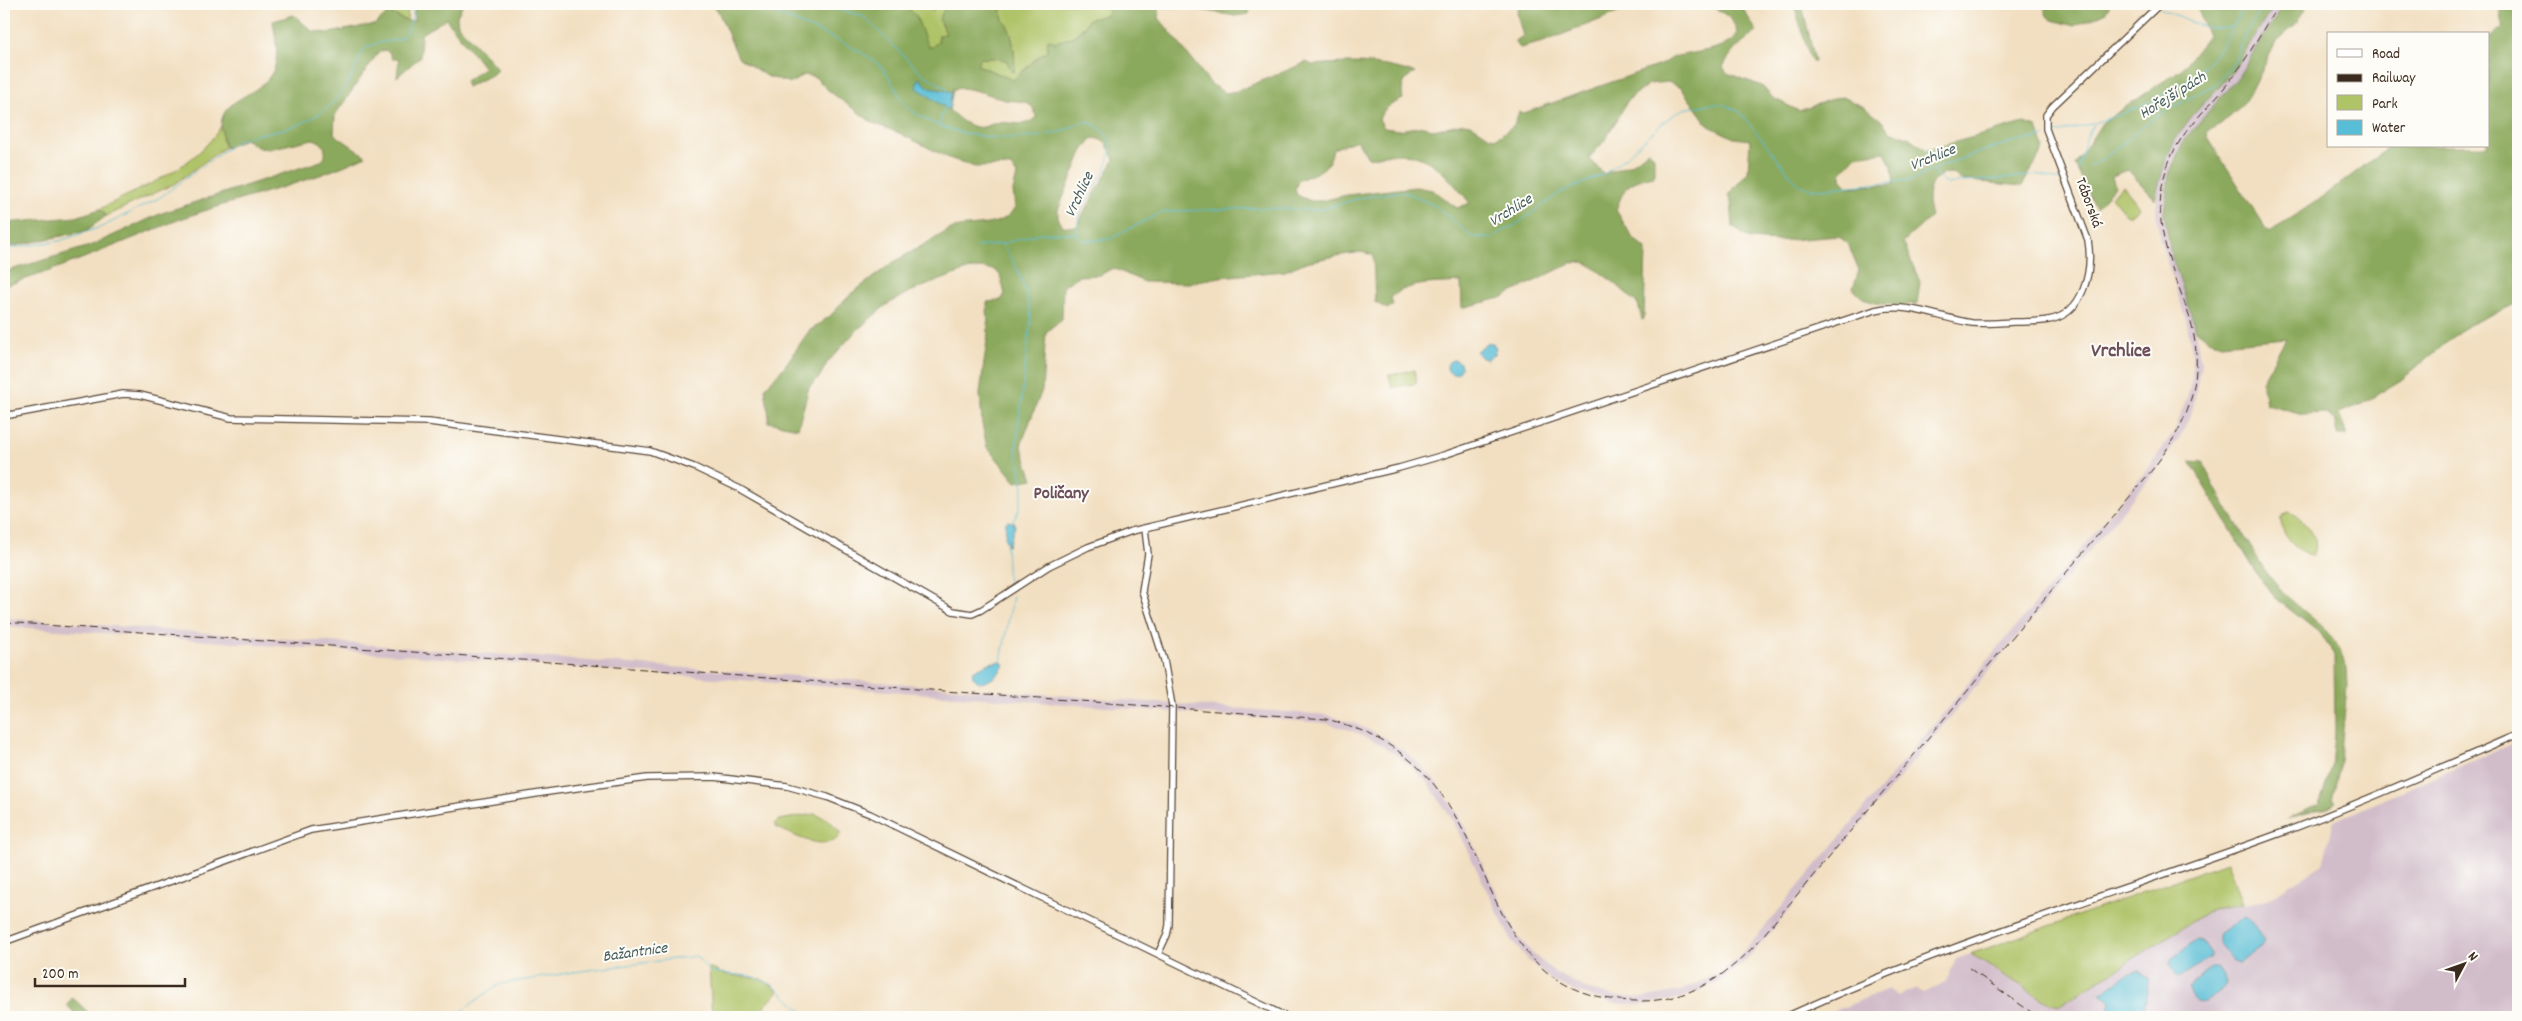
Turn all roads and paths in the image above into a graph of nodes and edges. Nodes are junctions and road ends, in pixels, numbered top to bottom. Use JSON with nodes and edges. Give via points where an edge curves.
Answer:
{"nodes":[{"id":1,"x":2158,"y":6,"type":"edge"},
{"id":2,"x":4,"y":416,"type":"edge"},
{"id":3,"x":1145,"y":529,"type":"junction"},
{"id":4,"x":2518,"y":734,"type":"edge"},
{"id":5,"x":4,"y":942,"type":"edge"},
{"id":6,"x":1158,"y":954,"type":"junction"},
{"id":7,"x":1287,"y":1017,"type":"edge"},
{"id":8,"x":1786,"y":1017,"type":"edge"}],
"edges":[{"from":1,"to":3,"type":"street","name":"Táborská","via":[[2049,110],[2046,118],[2046,129],[2088,240],[2091,257],[2078,302],[2062,315],[2050,320],[1982,324],[1895,306],[1875,310],[1444,455]]},
{"from":2,"to":3,"type":"street","name":"Táborská","via":[[123,394],[140,395],[231,418],[429,422],[650,451],[738,488],[962,614],[981,610],[1070,555]]},
{"from":3,"to":6,"type":"street","via":[[1148,554],[1142,591],[1164,660],[1172,706],[1169,925]]},
{"from":4,"to":8,"type":"street","via":[[2344,809],[1937,954]]},
{"from":5,"to":6,"type":"street","via":[[311,830],[647,778],[697,776],[773,784],[845,804],[896,825]]},
{"from":6,"to":7,"type":"street"}]}
